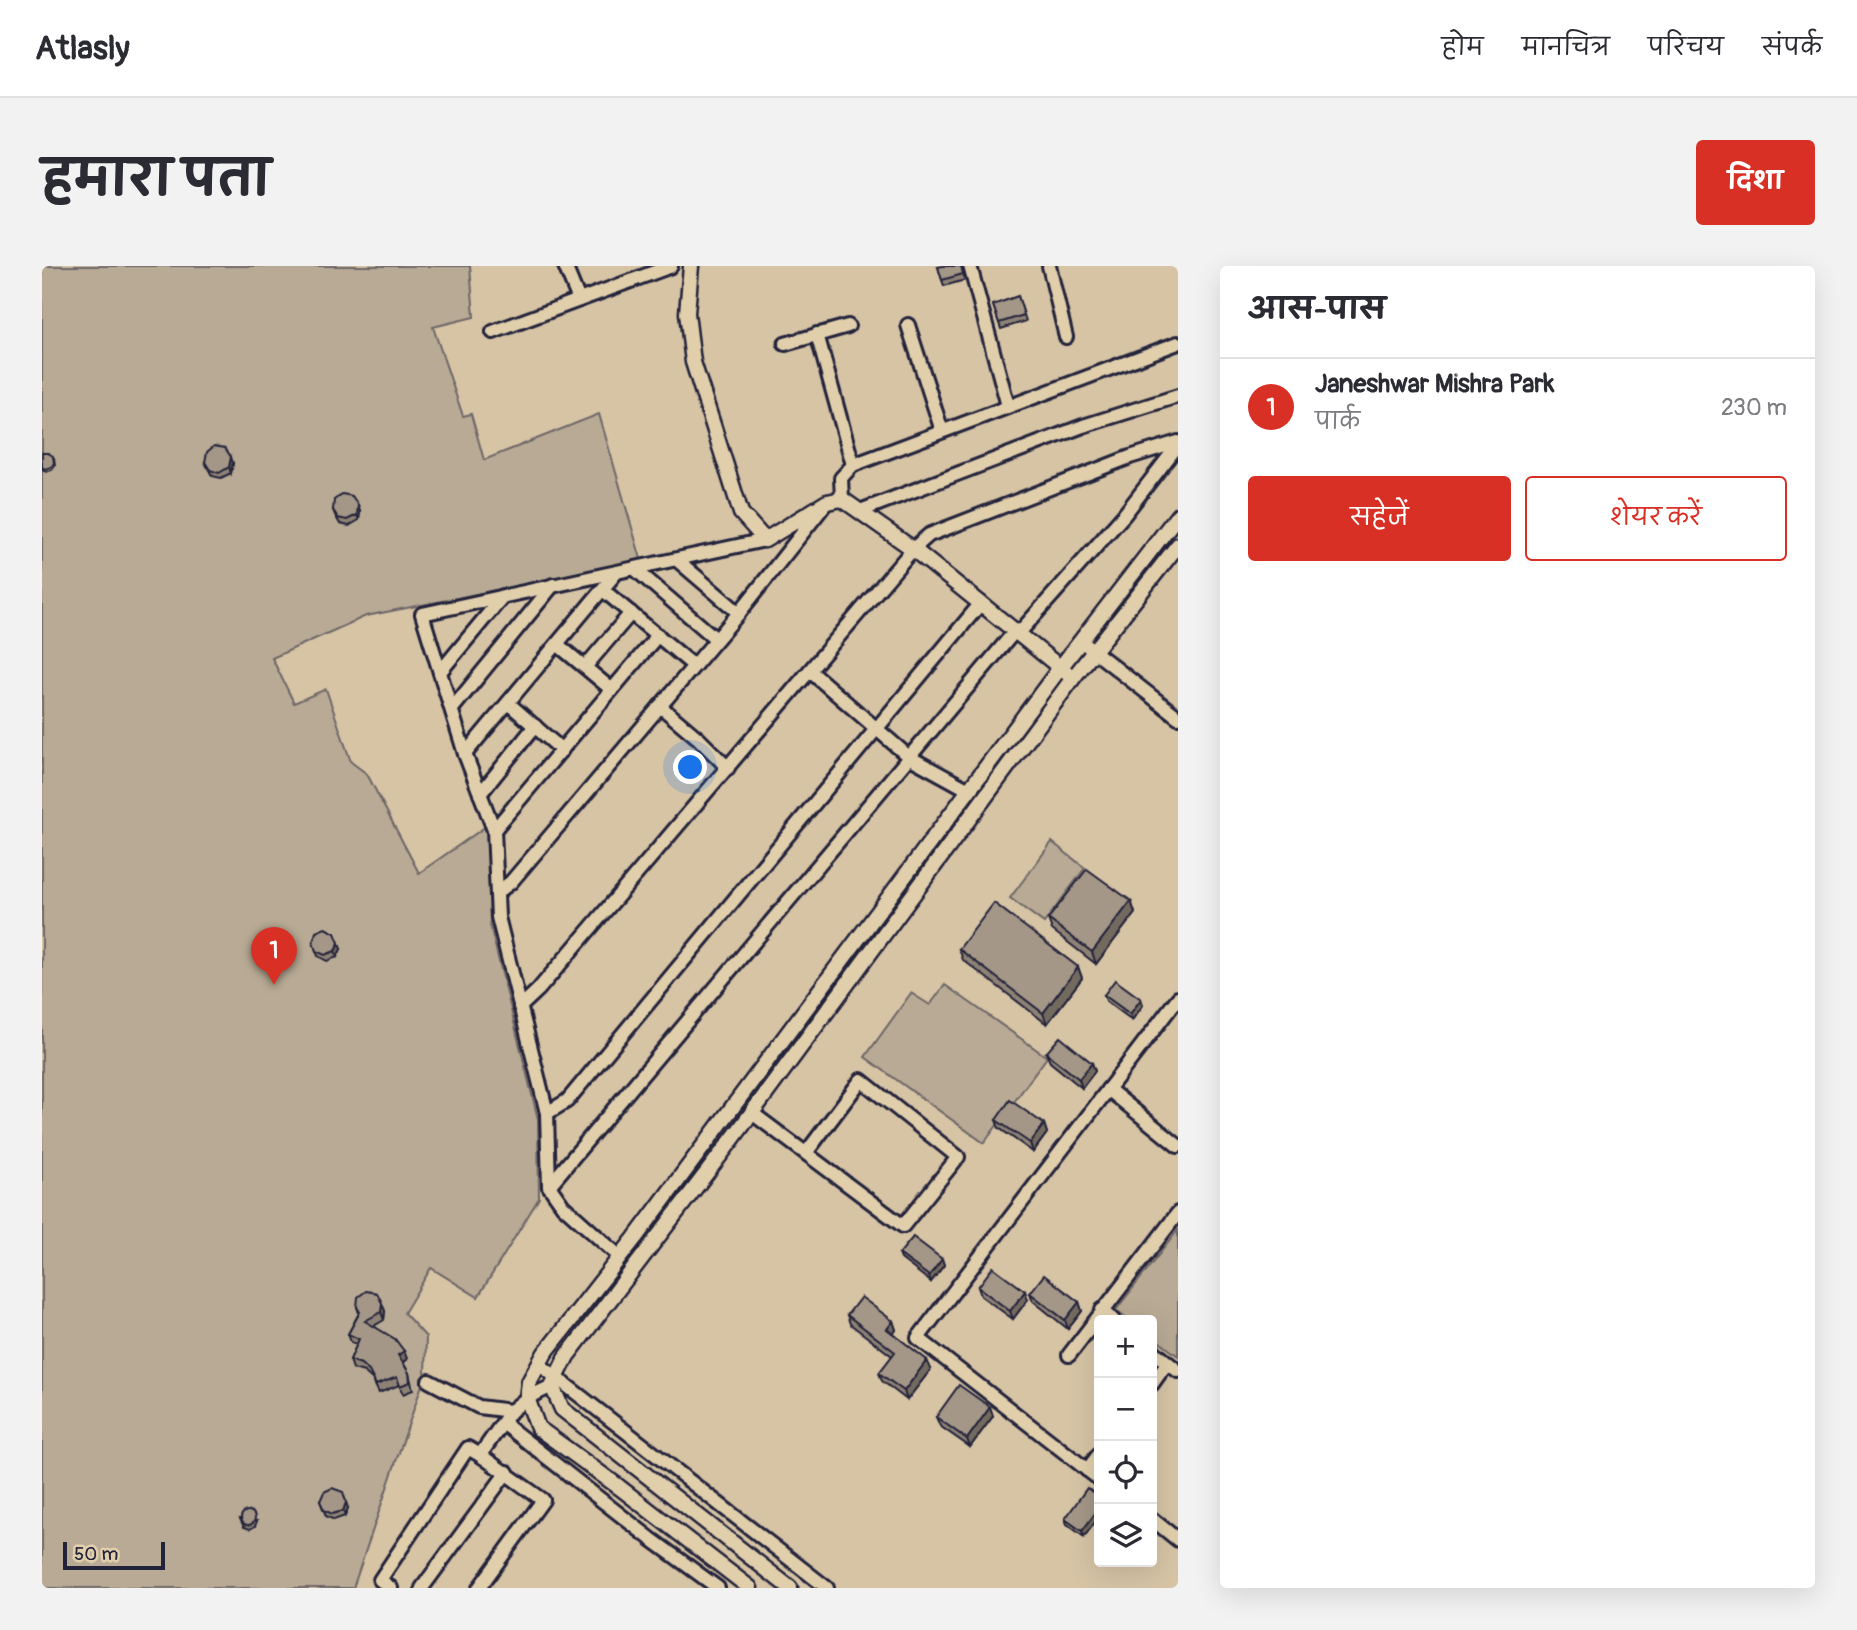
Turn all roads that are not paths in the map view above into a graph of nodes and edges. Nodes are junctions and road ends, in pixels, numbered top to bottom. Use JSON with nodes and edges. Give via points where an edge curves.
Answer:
{"nodes":[{"id":1,"x":565,"y":266,"type":"edge"},
{"id":2,"x":671,"y":266,"type":"edge"},
{"id":3,"x":691,"y":266,"type":"edge"},
{"id":4,"x":970,"y":266,"type":"edge"},
{"id":5,"x":1049,"y":266,"type":"edge"},
{"id":6,"x":579,"y":300,"type":"junction"},
{"id":7,"x":908,"y":325,"type":"dead end"},
{"id":8,"x":848,"y":327,"type":"dead end"},
{"id":9,"x":493,"y":332,"type":"dead end"},
{"id":10,"x":817,"y":334,"type":"junction"},
{"id":11,"x":1066,"y":337,"type":"dead end"},
{"id":12,"x":1178,"y":343,"type":"edge"},
{"id":13,"x":785,"y":344,"type":"dead end"},
{"id":14,"x":1178,"y":396,"type":"edge"},
{"id":15,"x":1008,"y":406,"type":"junction"},
{"id":16,"x":942,"y":431,"type":"junction"},
{"id":17,"x":1178,"y":444,"type":"edge"},
{"id":18,"x":853,"y":465,"type":"junction"},
{"id":19,"x":834,"y":500,"type":"junction"},
{"id":20,"x":860,"y":511,"type":"junction"},
{"id":21,"x":1178,"y":515,"type":"edge"},
{"id":22,"x":765,"y":540,"type":"junction"},
{"id":23,"x":1178,"y":545,"type":"edge"},
{"id":24,"x":913,"y":549,"type":"junction"},
{"id":25,"x":677,"y":560,"type":"junction"},
{"id":26,"x":635,"y":569,"type":"junction"},
{"id":27,"x":617,"y":573,"type":"junction"},
{"id":28,"x":554,"y":586,"type":"junction"},
{"id":29,"x":603,"y":590,"type":"junction"},
{"id":30,"x":503,"y":596,"type":"junction"},
{"id":31,"x":981,"y":603,"type":"junction"},
{"id":32,"x":631,"y":613,"type":"junction"},
{"id":33,"x":739,"y":613,"type":"junction"},
{"id":34,"x":1017,"y":632,"type":"junction"},
{"id":35,"x":658,"y":635,"type":"junction"},
{"id":36,"x":716,"y":639,"type":"junction"},
{"id":37,"x":1081,"y":640,"type":"junction"},
{"id":38,"x":557,"y":644,"type":"junction"},
{"id":39,"x":1094,"y":651,"type":"junction"},
{"id":40,"x":694,"y":666,"type":"junction"},
{"id":41,"x":585,"y":667,"type":"junction"},
{"id":42,"x":1060,"y":668,"type":"junction"},
{"id":43,"x":810,"y":671,"type":"junction"},
{"id":44,"x":440,"y":672,"type":"junction"},
{"id":45,"x":1073,"y":678,"type":"junction"},
{"id":46,"x":611,"y":689,"type":"junction"},
{"id":47,"x":508,"y":703,"type":"junction"},
{"id":48,"x":660,"y":706,"type":"junction"},
{"id":49,"x":452,"y":709,"type":"junction"},
{"id":50,"x":1178,"y":718,"type":"edge"},
{"id":51,"x":535,"y":726,"type":"junction"},
{"id":52,"x":877,"y":729,"type":"junction"},
{"id":53,"x":562,"y":750,"type":"junction"},
{"id":54,"x":465,"y":754,"type":"junction"},
{"id":55,"x":909,"y":757,"type":"junction"},
{"id":56,"x":729,"y":768,"type":"junction"},
{"id":57,"x":969,"y":790,"type":"junction"},
{"id":58,"x":480,"y":794,"type":"junction"},
{"id":59,"x":494,"y":830,"type":"junction"},
{"id":60,"x":498,"y":892,"type":"junction"},
{"id":61,"x":1178,"y":998,"type":"edge"},
{"id":62,"x":520,"y":1007,"type":"junction"},
{"id":63,"x":1108,"y":1089,"type":"junction"},
{"id":64,"x":547,"y":1113,"type":"junction"},
{"id":65,"x":752,"y":1113,"type":"junction"},
{"id":66,"x":1178,"y":1146,"type":"edge"},
{"id":67,"x":806,"y":1153,"type":"junction"},
{"id":68,"x":549,"y":1186,"type":"junction"},
{"id":69,"x":1178,"y":1213,"type":"edge"},
{"id":70,"x":620,"y":1257,"type":"junction"},
{"id":71,"x":1101,"y":1310,"type":"junction"},
{"id":72,"x":1108,"y":1315,"type":"edge"},
{"id":73,"x":1069,"y":1354,"type":"dead end"},
{"id":74,"x":1157,"y":1354,"type":"edge"},
{"id":75,"x":539,"y":1364,"type":"junction"},
{"id":76,"x":1173,"y":1367,"type":"edge"},
{"id":77,"x":1157,"y":1380,"type":"edge"},
{"id":78,"x":429,"y":1381,"type":"dead end"},
{"id":79,"x":554,"y":1382,"type":"junction"},
{"id":80,"x":527,"y":1398,"type":"junction"},
{"id":81,"x":511,"y":1411,"type":"junction"},
{"id":82,"x":503,"y":1423,"type":"junction"},
{"id":83,"x":480,"y":1455,"type":"junction"},
{"id":84,"x":1094,"y":1461,"type":"edge"},
{"id":85,"x":1087,"y":1470,"type":"junction"},
{"id":86,"x":507,"y":1472,"type":"junction"},
{"id":87,"x":1094,"y":1475,"type":"edge"},
{"id":88,"x":1157,"y":1523,"type":"edge"},
{"id":89,"x":1178,"y":1540,"type":"edge"},
{"id":90,"x":771,"y":1573,"type":"junction"},
{"id":91,"x":787,"y":1587,"type":"edge"},
{"id":92,"x":391,"y":1588,"type":"edge"},
{"id":93,"x":422,"y":1588,"type":"edge"},
{"id":94,"x":479,"y":1588,"type":"edge"},
{"id":95,"x":718,"y":1588,"type":"edge"},
{"id":96,"x":750,"y":1588,"type":"edge"},
{"id":97,"x":759,"y":1588,"type":"edge"},
{"id":98,"x":827,"y":1588,"type":"edge"}],
"edges":[{"from":1,"to":6,"type":"street"},
{"from":2,"to":6,"type":"street"},
{"from":3,"to":22,"type":"street","via":[[687,313],[693,362],[741,513]]},
{"from":4,"to":15,"type":"street"},
{"from":5,"to":11,"type":"street"},
{"from":6,"to":9,"type":"street"},
{"from":7,"to":16,"type":"street"},
{"from":8,"to":10,"type":"street"},
{"from":10,"to":13,"type":"street"},
{"from":10,"to":18,"type":"street"},
{"from":12,"to":15,"type":"street"},
{"from":14,"to":20,"type":"street","via":[[1083,426]]},
{"from":15,"to":16,"type":"street"},
{"from":16,"to":18,"type":"street"},
{"from":17,"to":24,"type":"street","via":[[1130,457],[929,535]]},
{"from":17,"to":34,"type":"street","via":[[1124,516]]},
{"from":18,"to":19,"type":"street","via":[[841,478]]},
{"from":19,"to":20,"type":"street"},
{"from":19,"to":22,"type":"street"},
{"from":19,"to":33,"type":"street"},
{"from":20,"to":24,"type":"street"},
{"from":21,"to":37,"type":"street"},
{"from":22,"to":25,"type":"street"},
{"from":23,"to":39,"type":"street"},
{"from":24,"to":31,"type":"street"},
{"from":24,"to":43,"type":"street"},
{"from":25,"to":26,"type":"street"},
{"from":25,"to":33,"type":"street"},
{"from":26,"to":27,"type":"street"},
{"from":26,"to":36,"type":"street"},
{"from":27,"to":28,"type":"street"},
{"from":27,"to":29,"type":"street"},
{"from":28,"to":30,"type":"street"},
{"from":28,"to":49,"type":"street"},
{"from":29,"to":32,"type":"street"},
{"from":29,"to":38,"type":"street"},
{"from":30,"to":44,"type":"street"},
{"from":30,"to":44,"type":"street","via":[[422,614]]},
{"from":31,"to":34,"type":"street"},
{"from":31,"to":52,"type":"street"},
{"from":32,"to":35,"type":"street"},
{"from":32,"to":41,"type":"street"},
{"from":33,"to":36,"type":"street"},
{"from":34,"to":42,"type":"street"},
{"from":34,"to":55,"type":"street"},
{"from":35,"to":40,"type":"street"},
{"from":35,"to":46,"type":"street"},
{"from":36,"to":40,"type":"street"},
{"from":37,"to":39,"type":"street"},
{"from":37,"to":42,"type":"street"},
{"from":38,"to":41,"type":"street"},
{"from":38,"to":47,"type":"street"},
{"from":39,"to":45,"type":"street"},
{"from":39,"to":50,"type":"street"},
{"from":40,"to":48,"type":"street"},
{"from":41,"to":46,"type":"street"},
{"from":42,"to":45,"type":"street"},
{"from":42,"to":57,"type":"street"},
{"from":43,"to":52,"type":"street"},
{"from":43,"to":56,"type":"street"},
{"from":44,"to":49,"type":"street"},
{"from":45,"to":65,"type":"street"},
{"from":46,"to":53,"type":"street"},
{"from":47,"to":51,"type":"street"},
{"from":47,"to":54,"type":"street"},
{"from":48,"to":56,"type":"street"},
{"from":48,"to":60,"type":"street"},
{"from":49,"to":54,"type":"street"},
{"from":51,"to":53,"type":"street"},
{"from":51,"to":58,"type":"street"},
{"from":52,"to":55,"type":"street"},
{"from":52,"to":64,"type":"street","via":[[567,1101]]},
{"from":53,"to":59,"type":"street"},
{"from":54,"to":58,"type":"street"},
{"from":55,"to":57,"type":"street"},
{"from":55,"to":68,"type":"street"},
{"from":56,"to":62,"type":"street"},
{"from":57,"to":70,"type":"street"},
{"from":58,"to":59,"type":"street"},
{"from":59,"to":60,"type":"street"},
{"from":60,"to":62,"type":"street","via":[[498,917]]},
{"from":61,"to":63,"type":"street"},
{"from":62,"to":64,"type":"street"},
{"from":63,"to":66,"type":"street"},
{"from":63,"to":85,"type":"street","via":[[918,1338]]},
{"from":64,"to":68,"type":"street"},
{"from":65,"to":67,"type":"street"},
{"from":65,"to":79,"type":"street","via":[[567,1356]]},
{"from":67,"to":67,"type":"street","via":[[903,1226],[958,1157],[861,1080]]},
{"from":68,"to":70,"type":"street","via":[[563,1206]]},
{"from":69,"to":71,"type":"street"},
{"from":70,"to":75,"type":"street"},
{"from":71,"to":72,"type":"street"},
{"from":71,"to":73,"type":"street"},
{"from":74,"to":76,"type":"street"},
{"from":75,"to":79,"type":"street"},
{"from":75,"to":80,"type":"street"},
{"from":76,"to":77,"type":"street"},
{"from":78,"to":81,"type":"street","via":[[479,1407]]},
{"from":79,"to":80,"type":"street"},
{"from":79,"to":90,"type":"street","via":[[562,1409]]},
{"from":79,"to":98,"type":"street"},
{"from":80,"to":81,"type":"street"},
{"from":80,"to":96,"type":"street","via":[[538,1428]]},
{"from":81,"to":82,"type":"street"},
{"from":82,"to":83,"type":"street"},
{"from":82,"to":95,"type":"street"},
{"from":83,"to":86,"type":"street"},
{"from":83,"to":92,"type":"street","via":[[468,1448],[380,1580]]},
{"from":84,"to":85,"type":"street"},
{"from":85,"to":87,"type":"street"},
{"from":86,"to":93,"type":"street"},
{"from":86,"to":94,"type":"street","via":[[543,1500]]},
{"from":88,"to":89,"type":"street"},
{"from":90,"to":91,"type":"street"},
{"from":90,"to":97,"type":"street"}]}
